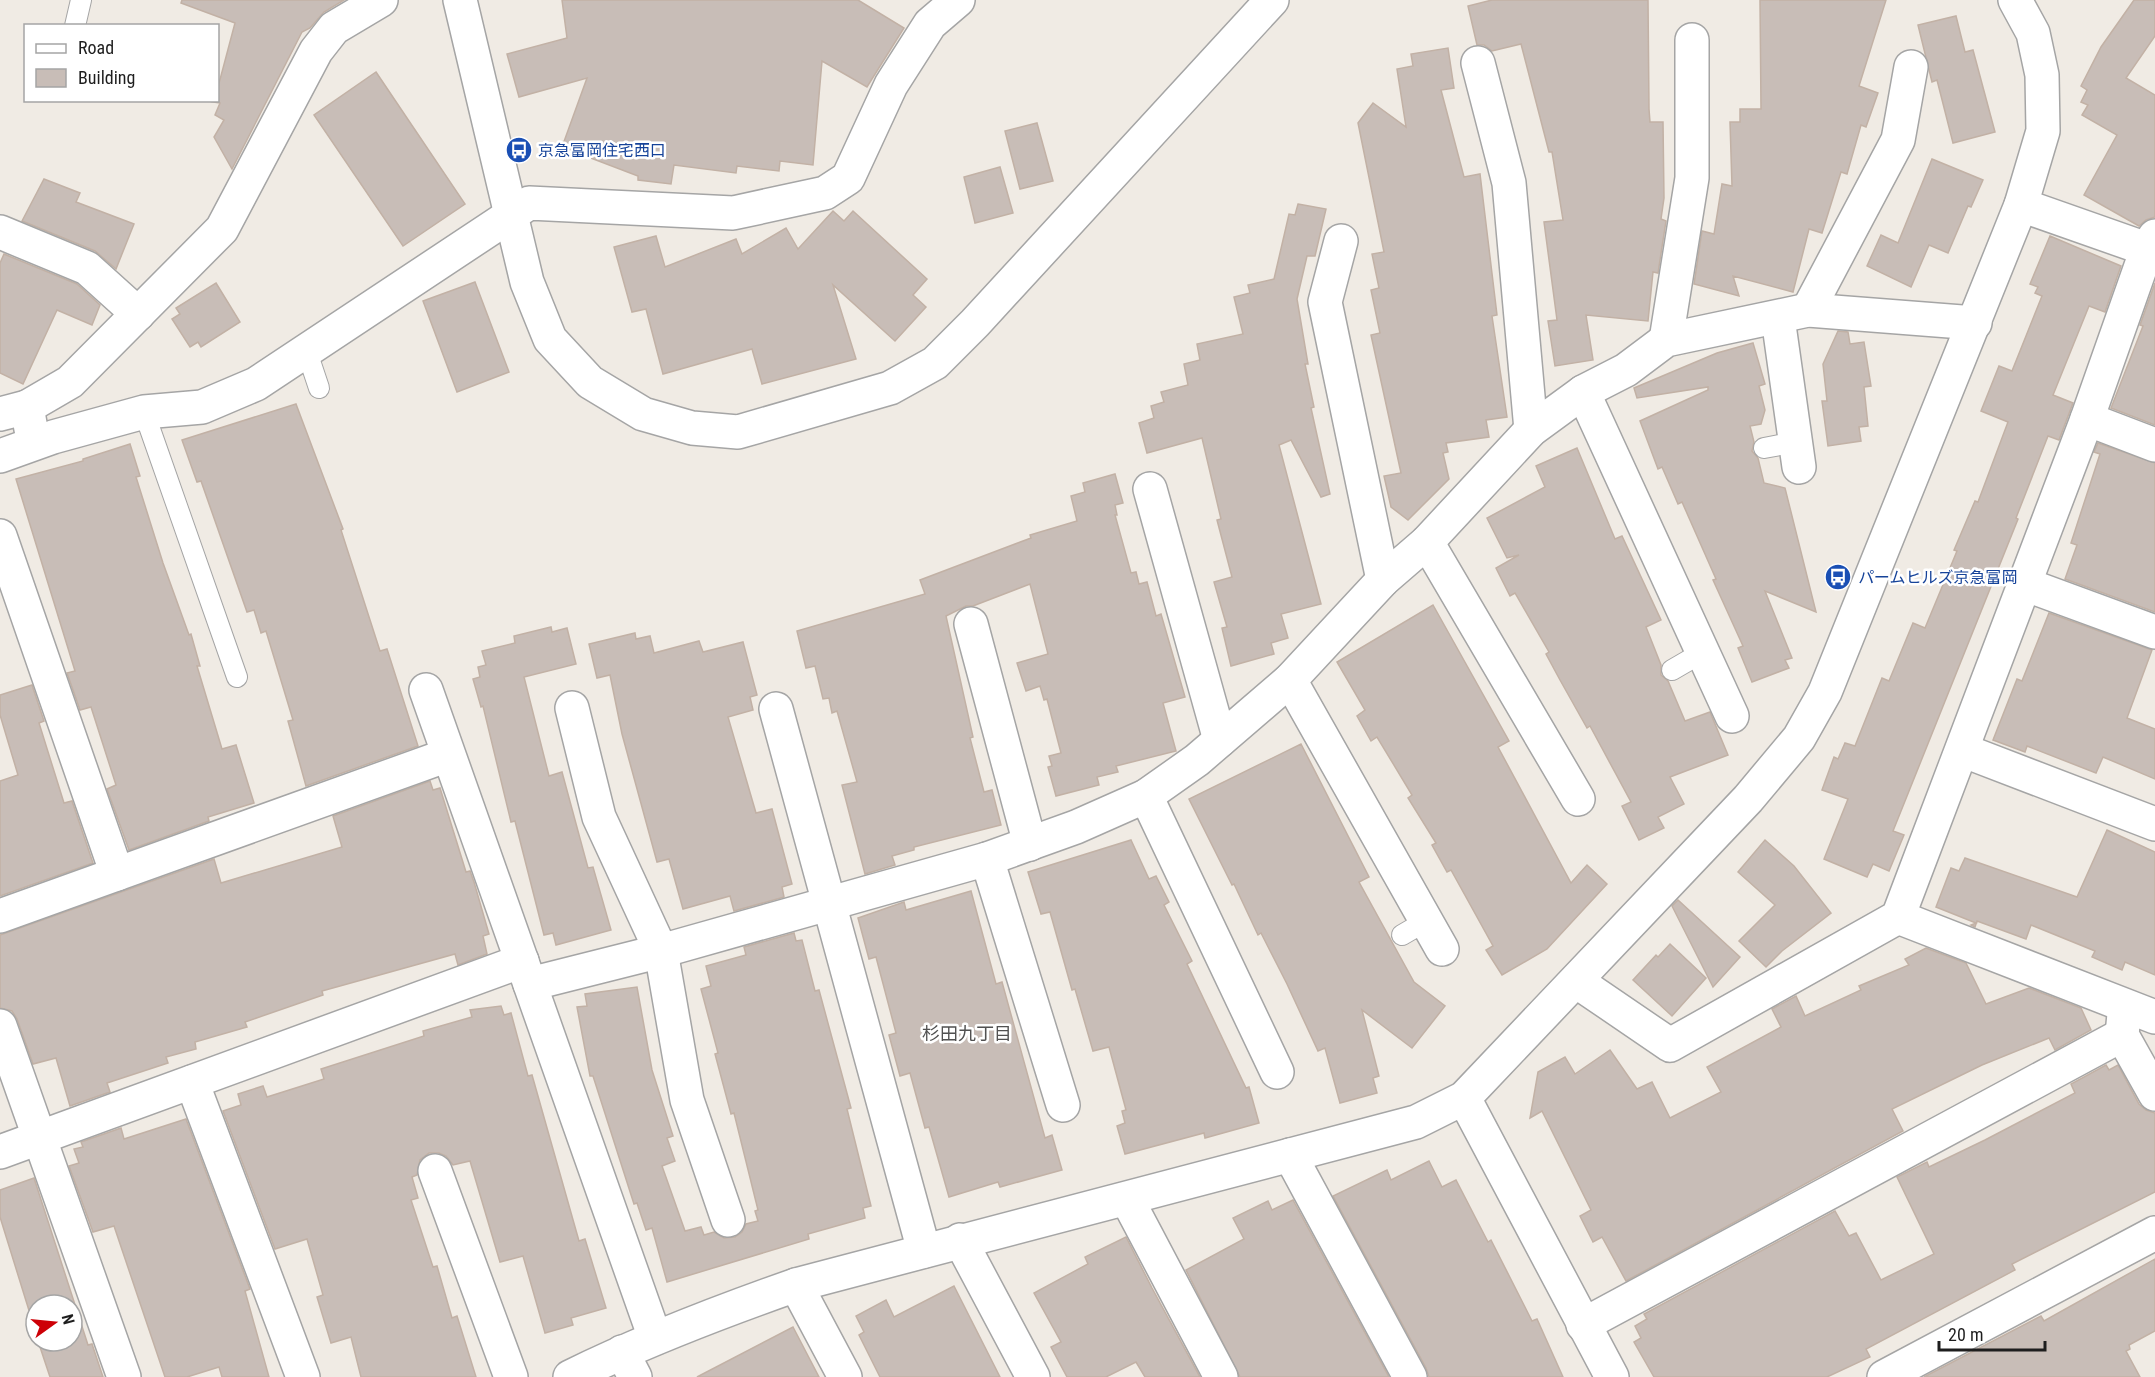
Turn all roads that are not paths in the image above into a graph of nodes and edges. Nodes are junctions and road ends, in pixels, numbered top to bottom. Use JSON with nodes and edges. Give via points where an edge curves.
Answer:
{"nodes":[{"id":1,"x":81,"y":0,"type":"edge"},
{"id":2,"x":381,"y":0,"type":"edge"},
{"id":3,"x":460,"y":0,"type":"edge"},
{"id":4,"x":1272,"y":0,"type":"edge"},
{"id":5,"x":2015,"y":0,"type":"edge"},
{"id":6,"x":944,"y":3,"type":"edge"},
{"id":7,"x":75,"y":24,"type":"edge"},
{"id":8,"x":1692,"y":40,"type":"dead end"},
{"id":9,"x":1478,"y":63,"type":"dead end"},
{"id":10,"x":1911,"y":67,"type":"dead end"},
{"id":11,"x":2021,"y":205,"type":"junction"},
{"id":12,"x":510,"y":217,"type":"junction"},
{"id":13,"x":0,"y":232,"type":"edge"},
{"id":14,"x":1341,"y":241,"type":"dead end"},
{"id":15,"x":2152,"y":246,"type":"edge"},
{"id":16,"x":138,"y":314,"type":"junction"},
{"id":17,"x":1793,"y":314,"type":"junction"},
{"id":18,"x":1974,"y":323,"type":"junction"},
{"id":19,"x":1666,"y":340,"type":"junction"},
{"id":20,"x":307,"y":352,"type":"junction"},
{"id":21,"x":319,"y":388,"type":"dead end"},
{"id":22,"x":1583,"y":392,"type":"junction"},
{"id":23,"x":14,"y":410,"type":"edge"},
{"id":24,"x":144,"y":412,"type":"junction"},
{"id":25,"x":2087,"y":419,"type":"junction"},
{"id":26,"x":1530,"y":430,"type":"junction"},
{"id":27,"x":34,"y":443,"type":"junction"},
{"id":28,"x":2155,"y":445,"type":"edge"},
{"id":29,"x":1764,"y":448,"type":"dead end"},
{"id":30,"x":1798,"y":454,"type":"joint"},
{"id":31,"x":0,"y":456,"type":"edge"},
{"id":32,"x":1150,"y":489,"type":"dead end"},
{"id":33,"x":0,"y":536,"type":"edge"},
{"id":34,"x":1427,"y":543,"type":"junction"},
{"id":35,"x":1383,"y":580,"type":"junction"},
{"id":36,"x":2024,"y":584,"type":"junction"},
{"id":37,"x":971,"y":624,"type":"dead end"},
{"id":38,"x":2155,"y":632,"type":"edge"},
{"id":39,"x":1703,"y":652,"type":"junction"},
{"id":40,"x":1672,"y":670,"type":"dead end"},
{"id":41,"x":237,"y":677,"type":"dead end"},
{"id":42,"x":1290,"y":680,"type":"junction"},
{"id":43,"x":426,"y":690,"type":"dead end"},
{"id":44,"x":572,"y":708,"type":"dead end"},
{"id":45,"x":776,"y":709,"type":"dead end"},
{"id":46,"x":1732,"y":716,"type":"dead end"},
{"id":47,"x":1220,"y":740,"type":"junction"},
{"id":48,"x":1962,"y":750,"type":"junction"},
{"id":49,"x":448,"y":755,"type":"junction"},
{"id":50,"x":1146,"y":796,"type":"junction"},
{"id":51,"x":1578,"y":799,"type":"dead end"},
{"id":52,"x":2155,"y":824,"type":"edge"},
{"id":53,"x":1030,"y":844,"type":"junction"},
{"id":54,"x":987,"y":859,"type":"junction"},
{"id":55,"x":117,"y":874,"type":"junction"},
{"id":56,"x":828,"y":902,"type":"junction"},
{"id":57,"x":0,"y":916,"type":"edge"},
{"id":58,"x":1898,"y":917,"type":"junction"},
{"id":59,"x":1443,"y":949,"type":"dead end"},
{"id":60,"x":661,"y":951,"type":"junction"},
{"id":61,"x":526,"y":973,"type":"junction"},
{"id":62,"x":1576,"y":981,"type":"junction"},
{"id":63,"x":2155,"y":1017,"type":"edge"},
{"id":64,"x":2123,"y":1021,"type":"junction"},
{"id":65,"x":0,"y":1026,"type":"edge"},
{"id":66,"x":1277,"y":1072,"type":"dead end"},
{"id":67,"x":192,"y":1082,"type":"junction"},
{"id":68,"x":2155,"y":1094,"type":"edge"},
{"id":69,"x":1464,"y":1098,"type":"junction"},
{"id":70,"x":1063,"y":1105,"type":"dead end"},
{"id":71,"x":39,"y":1137,"type":"junction"},
{"id":72,"x":0,"y":1152,"type":"edge"},
{"id":73,"x":1290,"y":1155,"type":"junction"},
{"id":74,"x":435,"y":1171,"type":"dead end"},
{"id":75,"x":1126,"y":1199,"type":"junction"},
{"id":76,"x":728,"y":1220,"type":"dead end"},
{"id":77,"x":2155,"y":1233,"type":"edge"},
{"id":78,"x":960,"y":1240,"type":"junction"},
{"id":79,"x":924,"y":1251,"type":"junction"},
{"id":80,"x":796,"y":1285,"type":"junction"},
{"id":81,"x":1583,"y":1325,"type":"junction"},
{"id":82,"x":655,"y":1338,"type":"junction"},
{"id":83,"x":628,"y":1364,"type":"edge"},
{"id":84,"x":124,"y":1377,"type":"edge"},
{"id":85,"x":303,"y":1377,"type":"edge"},
{"id":86,"x":512,"y":1377,"type":"edge"},
{"id":87,"x":570,"y":1377,"type":"edge"},
{"id":88,"x":845,"y":1377,"type":"edge"},
{"id":89,"x":1033,"y":1377,"type":"edge"},
{"id":90,"x":1221,"y":1377,"type":"edge"},
{"id":91,"x":1410,"y":1377,"type":"edge"},
{"id":92,"x":1612,"y":1377,"type":"edge"},
{"id":93,"x":1884,"y":1377,"type":"edge"}],
"edges":[{"from":1,"to":7,"type":"lane"},
{"from":2,"to":16,"type":"street","via":[[334,28],[316,51],[222,229]]},
{"from":3,"to":12,"type":"street"},
{"from":4,"to":12,"type":"street","via":[[935,363],[890,388],[738,432],[692,428],[643,414],[590,382],[550,339],[527,282]]},
{"from":5,"to":11,"type":"street","via":[[2033,33],[2042,75],[2043,109],[2043,131]]},
{"from":6,"to":12,"type":"street","via":[[891,85],[848,178],[825,193],[733,213],[529,203]]},
{"from":8,"to":19,"type":"street","via":[[1692,177]]},
{"from":9,"to":26,"type":"street","via":[[1509,183]]},
{"from":10,"to":17,"type":"street","via":[[1898,140]]},
{"from":11,"to":15,"type":"street"},
{"from":11,"to":18,"type":"street"},
{"from":12,"to":20,"type":"street"},
{"from":13,"to":16,"type":"street","via":[[87,268]]},
{"from":14,"to":35,"type":"street","via":[[1324,302]]},
{"from":15,"to":25,"type":"street"},
{"from":16,"to":23,"type":"street","via":[[70,382]]},
{"from":17,"to":18,"type":"street"},
{"from":17,"to":19,"type":"street"},
{"from":17,"to":30,"type":"street"},
{"from":18,"to":62,"type":"street","via":[[1825,692],[1799,738],[1748,799]]},
{"from":19,"to":22,"type":"street","via":[[1626,370]]},
{"from":20,"to":21,"type":"lane"},
{"from":20,"to":24,"type":"street","via":[[256,384],[202,406]]},
{"from":22,"to":26,"type":"street"},
{"from":22,"to":39,"type":"street"},
{"from":23,"to":27,"type":"street"},
{"from":24,"to":27,"type":"street"},
{"from":24,"to":41,"type":"lane"},
{"from":25,"to":28,"type":"street"},
{"from":25,"to":36,"type":"street"},
{"from":26,"to":34,"type":"street"},
{"from":27,"to":31,"type":"street"},
{"from":29,"to":30,"type":"lane"},
{"from":32,"to":47,"type":"street"},
{"from":33,"to":55,"type":"street"},
{"from":34,"to":35,"type":"street"},
{"from":34,"to":51,"type":"street"},
{"from":35,"to":42,"type":"street"},
{"from":36,"to":38,"type":"street"},
{"from":36,"to":48,"type":"street"},
{"from":37,"to":53,"type":"street"},
{"from":39,"to":40,"type":"lane"},
{"from":39,"to":46,"type":"street"},
{"from":42,"to":47,"type":"street"},
{"from":42,"to":59,"type":"street","via":[[1414,928]]},
{"from":43,"to":49,"type":"street"},
{"from":44,"to":60,"type":"street","via":[[599,817]]},
{"from":45,"to":56,"type":"street"},
{"from":47,"to":50,"type":"street"},
{"from":48,"to":52,"type":"street"},
{"from":48,"to":58,"type":"street"},
{"from":49,"to":55,"type":"street","via":[[282,804]]},
{"from":49,"to":61,"type":"street"},
{"from":50,"to":53,"type":"street"},
{"from":50,"to":66,"type":"street"},
{"from":53,"to":54,"type":"street"},
{"from":54,"to":56,"type":"street"},
{"from":54,"to":70,"type":"street"},
{"from":55,"to":57,"type":"street"},
{"from":56,"to":60,"type":"street"},
{"from":56,"to":79,"type":"street"},
{"from":58,"to":62,"type":"street","via":[[1670,1046]]},
{"from":58,"to":64,"type":"street"},
{"from":60,"to":61,"type":"street"},
{"from":60,"to":76,"type":"street","via":[[687,1100]]},
{"from":61,"to":67,"type":"street"},
{"from":61,"to":82,"type":"street"},
{"from":62,"to":69,"type":"street"},
{"from":63,"to":64,"type":"street"},
{"from":64,"to":68,"type":"street"},
{"from":64,"to":81,"type":"street"},
{"from":65,"to":71,"type":"street"},
{"from":67,"to":71,"type":"street"},
{"from":67,"to":85,"type":"street"},
{"from":69,"to":73,"type":"street","via":[[1416,1122]]},
{"from":69,"to":81,"type":"street"},
{"from":71,"to":72,"type":"street"},
{"from":71,"to":84,"type":"street"},
{"from":73,"to":75,"type":"street"},
{"from":73,"to":91,"type":"street"},
{"from":74,"to":86,"type":"street"},
{"from":75,"to":78,"type":"street"},
{"from":75,"to":90,"type":"street"},
{"from":77,"to":93,"type":"street"},
{"from":78,"to":79,"type":"street"},
{"from":78,"to":89,"type":"street"},
{"from":79,"to":80,"type":"street"},
{"from":80,"to":82,"type":"street"},
{"from":80,"to":88,"type":"street"},
{"from":81,"to":92,"type":"street"},
{"from":82,"to":83,"type":"street"},
{"from":83,"to":87,"type":"street"}]}
